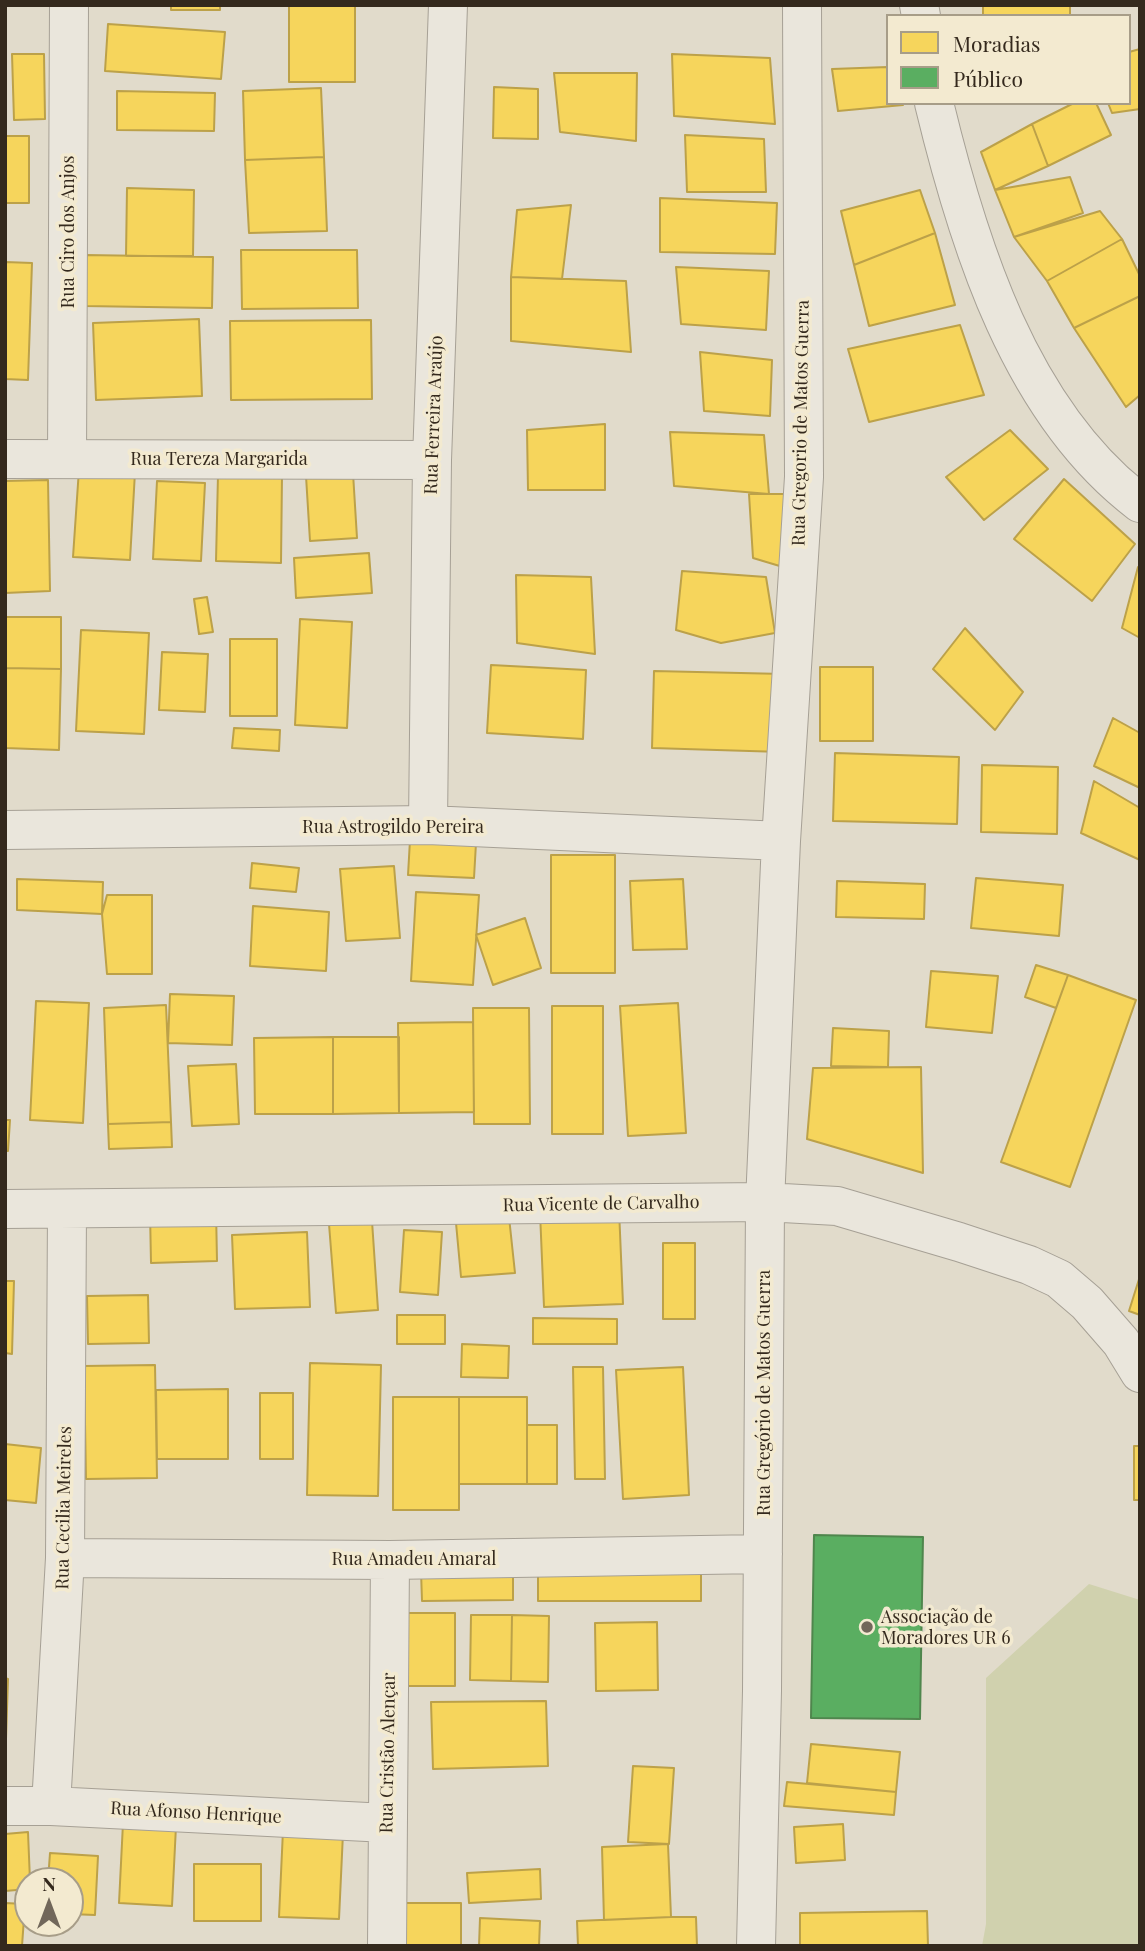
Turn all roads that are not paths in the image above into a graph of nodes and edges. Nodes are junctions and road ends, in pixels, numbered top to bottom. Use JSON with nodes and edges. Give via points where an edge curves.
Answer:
{"nodes":[{"id":1,"x":69,"y":5,"type":"edge"},
{"id":2,"x":448,"y":5,"type":"edge"},
{"id":3,"x":802,"y":5,"type":"edge"},
{"id":4,"x":934,"y":105,"type":"edge"},
{"id":5,"x":5,"y":459,"type":"edge"},
{"id":6,"x":67,"y":459,"type":"junction"},
{"id":7,"x":432,"y":460,"type":"junction"},
{"id":8,"x":1140,"y":503,"type":"edge"},
{"id":9,"x":428,"y":825,"type":"junction"},
{"id":10,"x":5,"y":830,"type":"edge"},
{"id":11,"x":780,"y":841,"type":"junction"},
{"id":12,"x":765,"y":1202,"type":"junction"},
{"id":13,"x":5,"y":1209,"type":"edge"},
{"id":14,"x":67,"y":1210,"type":"junction"},
{"id":15,"x":1140,"y":1373,"type":"edge"},
{"id":16,"x":763,"y":1554,"type":"junction"},
{"id":17,"x":65,"y":1558,"type":"junction"},
{"id":18,"x":390,"y":1560,"type":"junction"},
{"id":19,"x":5,"y":1806,"type":"edge"},
{"id":20,"x":51,"y":1806,"type":"junction"},
{"id":21,"x":387,"y":1823,"type":"junction"},
{"id":22,"x":387,"y":1946,"type":"edge"},
{"id":23,"x":756,"y":1946,"type":"edge"}],
"edges":[{"from":1,"to":6,"type":"street","name":"Rua Ciro dos Anjos"},
{"from":2,"to":7,"type":"street","name":"Rua Ferreira Araújo"},
{"from":3,"to":11,"type":"street","name":"Rua Gregorio de Matos Guerra","via":[[804,477]]},
{"from":4,"to":8,"type":"street","via":[[979,261],[1038,386],[1082,449]]},
{"from":5,"to":6,"type":"street","name":"Rua Tereza Margarida"},
{"from":6,"to":7,"type":"street","name":"Rua Tereza Margarida"},
{"from":7,"to":9,"type":"street","name":"Rua Ferreira Araújo"},
{"from":9,"to":10,"type":"street","name":"Rua Astrogildo Pereira"},
{"from":9,"to":11,"type":"street","name":"Rua Astrogildo Pereira"},
{"from":11,"to":12,"type":"street","name":"Rua Gregório de Matos Guerra"},
{"from":12,"to":14,"type":"street","name":"Rua Vicente de Carvalho"},
{"from":12,"to":15,"type":"street","name":"Rua Vicente de Carvalho","via":[[837,1206],[1029,1265],[1059,1279],[1087,1303],[1121,1342]]},
{"from":12,"to":16,"type":"street","name":"Rua Gregório de Matos Guerra"},
{"from":13,"to":14,"type":"street","name":"Rua Vicente de Carvalho"},
{"from":14,"to":17,"type":"street","name":"Rua Cecilia Meireles"},
{"from":16,"to":18,"type":"street","name":"Rua Amadeu Amaral"},
{"from":16,"to":23,"type":"street","name":"Rua Gregório de Matos Guerra"},
{"from":17,"to":18,"type":"street","name":"Rua Amadeu Amaral"},
{"from":17,"to":20,"type":"street","name":"Rua Cecilia Meireles"},
{"from":18,"to":21,"type":"street","name":"Rua Cristão Alençar"},
{"from":19,"to":20,"type":"street","name":"Rua Afonso Henrique"},
{"from":20,"to":21,"type":"street","name":"Rua Afonso Henrique"},
{"from":21,"to":22,"type":"street","name":"Rua Cristão Alençar"}]}
